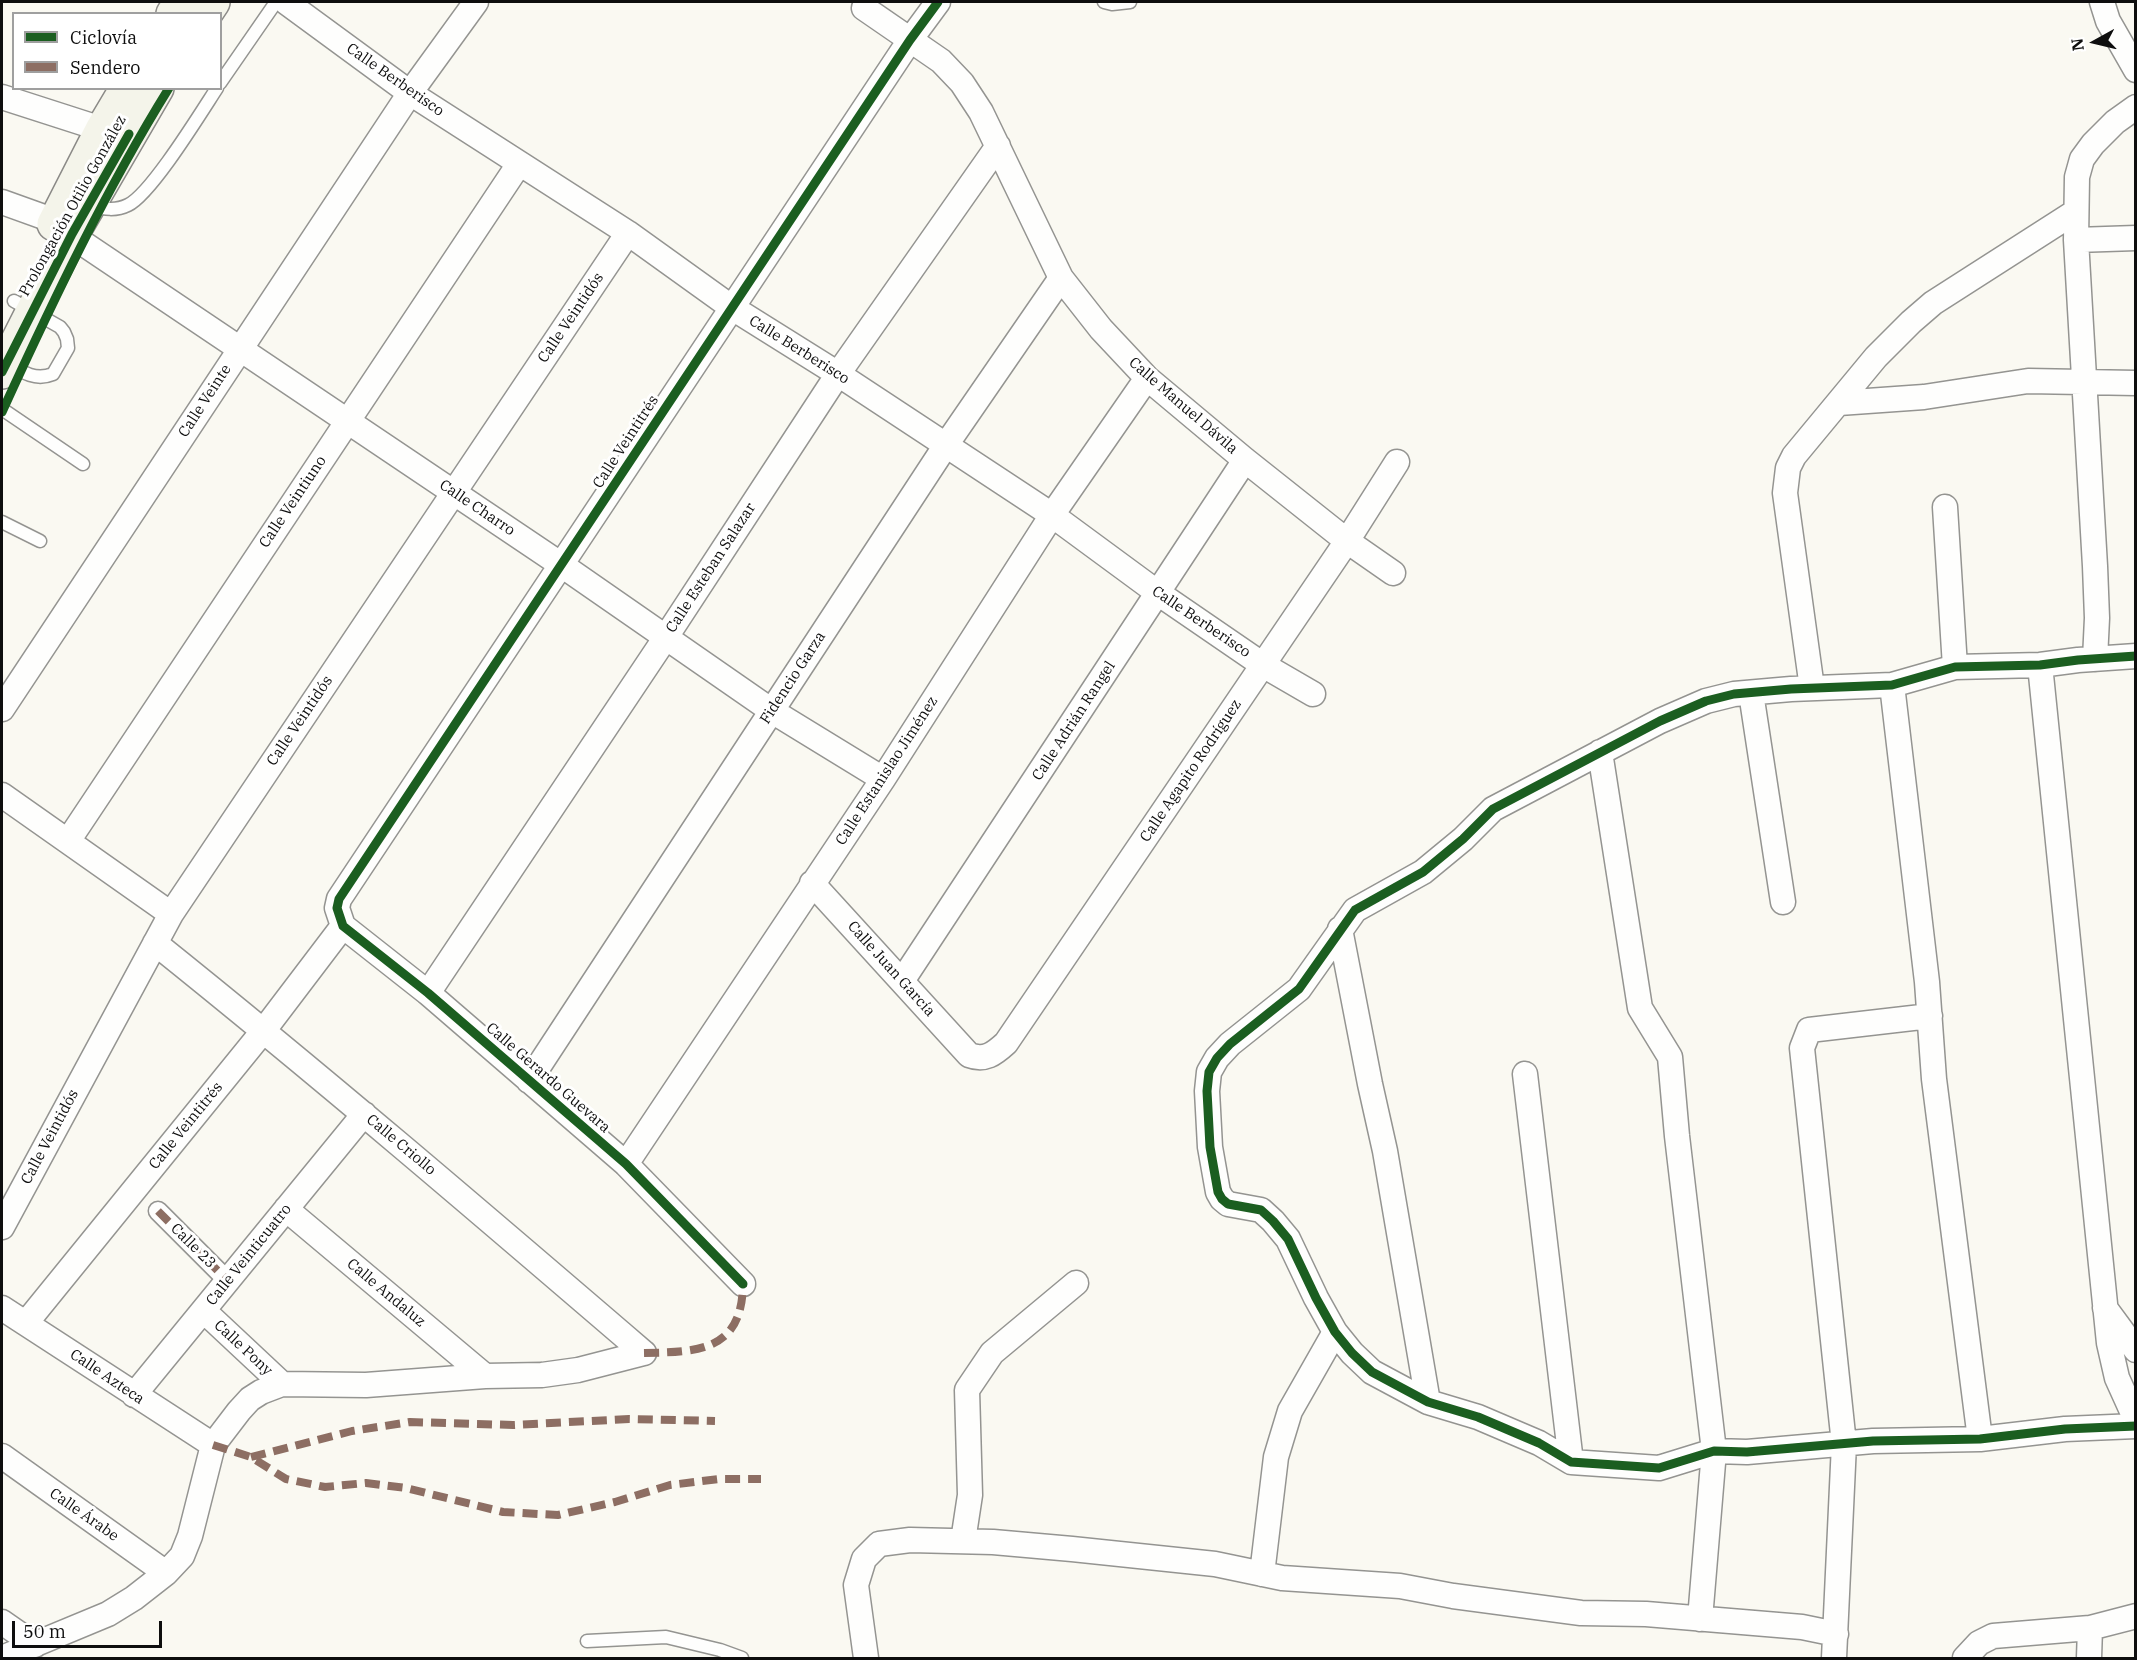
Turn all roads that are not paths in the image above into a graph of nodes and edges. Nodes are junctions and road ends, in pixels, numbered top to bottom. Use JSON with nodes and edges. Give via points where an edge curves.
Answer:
{"nodes":[{"id":1,"x":276,"y":2,"type":"edge"},
{"id":2,"x":286,"y":2,"type":"edge"},
{"id":3,"x":476,"y":2,"type":"edge"},
{"id":4,"x":938,"y":2,"type":"edge"},
{"id":5,"x":1104,"y":2,"type":"edge"},
{"id":6,"x":1130,"y":2,"type":"edge"},
{"id":7,"x":2102,"y":2,"type":"edge"},
{"id":8,"x":864,"y":8,"type":"dead end"},
{"id":9,"x":910,"y":40,"type":"junction"},
{"id":10,"x":2136,"y":70,"type":"edge"},
{"id":11,"x":222,"y":81,"type":"edge"},
{"id":12,"x":126,"y":90,"type":"edge"},
{"id":13,"x":155,"y":90,"type":"edge"},
{"id":14,"x":216,"y":90,"type":"edge"},
{"id":15,"x":410,"y":93,"type":"junction"},
{"id":16,"x":2,"y":97,"type":"edge"},
{"id":17,"x":2136,"y":106,"type":"edge"},
{"id":18,"x":115,"y":133,"type":"junction"},
{"id":19,"x":998,"y":146,"type":"junction"},
{"id":20,"x":519,"y":164,"type":"junction"},
{"id":21,"x":2,"y":202,"type":"edge"},
{"id":22,"x":2075,"y":212,"type":"junction"},
{"id":23,"x":71,"y":214,"type":"junction"},
{"id":24,"x":628,"y":233,"type":"junction"},
{"id":25,"x":2136,"y":238,"type":"edge"},
{"id":26,"x":2076,"y":240,"type":"junction"},
{"id":27,"x":1062,"y":278,"type":"junction"},
{"id":28,"x":731,"y":307,"type":"junction"},
{"id":29,"x":16,"y":313,"type":"edge"},
{"id":30,"x":239,"y":349,"type":"junction"},
{"id":31,"x":3,"y":364,"type":"edge"},
{"id":32,"x":838,"y":374,"type":"junction"},
{"id":33,"x":1147,"y":378,"type":"junction"},
{"id":34,"x":2136,"y":382,"type":"edge"},
{"id":35,"x":2086,"y":383,"type":"junction"},
{"id":36,"x":1839,"y":403,"type":"junction"},
{"id":37,"x":2,"y":409,"type":"edge"},
{"id":38,"x":347,"y":421,"type":"junction"},
{"id":39,"x":946,"y":445,"type":"junction"},
{"id":40,"x":1245,"y":460,"type":"junction"},
{"id":41,"x":1397,"y":462,"type":"dead end"},
{"id":42,"x":83,"y":464,"type":"dead end"},
{"id":43,"x":453,"y":492,"type":"junction"},
{"id":44,"x":1945,"y":507,"type":"dead end"},
{"id":45,"x":1052,"y":515,"type":"junction"},
{"id":46,"x":2,"y":522,"type":"edge"},
{"id":47,"x":40,"y":541,"type":"dead end"},
{"id":48,"x":1347,"y":541,"type":"junction"},
{"id":49,"x":563,"y":566,"type":"junction"},
{"id":50,"x":1393,"y":573,"type":"dead end"},
{"id":51,"x":1158,"y":593,"type":"junction"},
{"id":52,"x":666,"y":637,"type":"junction"},
{"id":53,"x":2136,"y":656,"type":"edge"},
{"id":54,"x":2095,"y":659,"type":"junction"},
{"id":55,"x":1263,"y":665,"type":"junction"},
{"id":56,"x":2040,"y":666,"type":"junction"},
{"id":57,"x":1955,"y":667,"type":"junction"},
{"id":58,"x":1892,"y":685,"type":"junction"},
{"id":59,"x":1812,"y":688,"type":"junction"},
{"id":60,"x":1750,"y":693,"type":"junction"},
{"id":61,"x":1313,"y":694,"type":"dead end"},
{"id":62,"x":2,"y":709,"type":"edge"},
{"id":63,"x":772,"y":711,"type":"junction"},
{"id":64,"x":1600,"y":753,"type":"junction"},
{"id":65,"x":883,"y":779,"type":"junction"},
{"id":66,"x":2,"y":795,"type":"edge"},
{"id":67,"x":68,"y":841,"type":"junction"},
{"id":68,"x":812,"y":883,"type":"junction"},
{"id":69,"x":1783,"y":903,"type":"dead end"},
{"id":70,"x":171,"y":914,"type":"junction"},
{"id":71,"x":343,"y":926,"type":"junction"},
{"id":72,"x":1340,"y":929,"type":"junction"},
{"id":73,"x":155,"y":943,"type":"junction"},
{"id":74,"x":902,"y":981,"type":"junction"},
{"id":75,"x":428,"y":993,"type":"junction"},
{"id":76,"x":1930,"y":1016,"type":"junction"},
{"id":77,"x":264,"y":1030,"type":"junction"},
{"id":78,"x":969,"y":1055,"type":"joint"},
{"id":79,"x":1525,"y":1074,"type":"dead end"},
{"id":80,"x":529,"y":1081,"type":"junction"},
{"id":81,"x":364,"y":1114,"type":"junction"},
{"id":82,"x":626,"y":1164,"type":"junction"},
{"id":83,"x":286,"y":1209,"type":"junction"},
{"id":84,"x":158,"y":1211,"type":"dead end"},
{"id":85,"x":2,"y":1227,"type":"edge"},
{"id":86,"x":227,"y":1280,"type":"junction"},
{"id":87,"x":1076,"y":1282,"type":"dead end"},
{"id":88,"x":743,"y":1284,"type":"dead end"},
{"id":89,"x":2,"y":1308,"type":"edge"},
{"id":90,"x":2105,"y":1308,"type":"junction"},
{"id":91,"x":204,"y":1311,"type":"junction"},
{"id":92,"x":26,"y":1323,"type":"junction"},
{"id":93,"x":1335,"y":1332,"type":"junction"},
{"id":94,"x":2136,"y":1350,"type":"edge"},
{"id":95,"x":485,"y":1376,"type":"junction"},
{"id":96,"x":282,"y":1384,"type":"junction"},
{"id":97,"x":134,"y":1395,"type":"junction"},
{"id":98,"x":1428,"y":1402,"type":"junction"},
{"id":99,"x":2136,"y":1420,"type":"edge"},
{"id":100,"x":2136,"y":1426,"type":"edge"},
{"id":101,"x":1980,"y":1440,"type":"junction"},
{"id":102,"x":1844,"y":1444,"type":"junction"},
{"id":103,"x":213,"y":1445,"type":"junction"},
{"id":104,"x":1714,"y":1451,"type":"junction"},
{"id":105,"x":2,"y":1456,"type":"edge"},
{"id":106,"x":1571,"y":1462,"type":"junction"},
{"id":107,"x":963,"y":1541,"type":"junction"},
{"id":108,"x":166,"y":1573,"type":"junction"},
{"id":109,"x":1262,"y":1574,"type":"junction"},
{"id":110,"x":2136,"y":1616,"type":"edge"},
{"id":111,"x":1700,"y":1618,"type":"junction"},
{"id":112,"x":2,"y":1622,"type":"edge"},
{"id":113,"x":2090,"y":1628,"type":"junction"},
{"id":114,"x":1836,"y":1634,"type":"junction"},
{"id":115,"x":587,"y":1641,"type":"dead end"},
{"id":116,"x":35,"y":1645,"type":"junction"},
{"id":117,"x":2,"y":1658,"type":"edge"},
{"id":118,"x":742,"y":1659,"type":"edge"},
{"id":119,"x":866,"y":1659,"type":"edge"},
{"id":120,"x":1834,"y":1659,"type":"edge"},
{"id":121,"x":1965,"y":1659,"type":"edge"},
{"id":122,"x":2089,"y":1659,"type":"edge"}],
"edges":[{"from":1,"to":11,"type":"lane"},
{"from":2,"to":15,"type":"street","name":"Calle Berberisco"},
{"from":3,"to":15,"type":"street","name":"Calle Veinte"},
{"from":4,"to":9,"type":"street","name":"Calle Veintitrés"},
{"from":5,"to":6,"type":"lane"},
{"from":7,"to":10,"type":"street","via":[[2108,21]]},
{"from":8,"to":9,"type":"street","name":"Calle Manuel Dávila"},
{"from":9,"to":19,"type":"street","name":"Calle Manuel Dávila","via":[[941,61],[962,83]]},
{"from":9,"to":28,"type":"street","name":"Calle Veintitrés"},
{"from":12,"to":18,"type":"main road","name":"Prolongación Otilio González"},
{"from":13,"to":18,"type":"main road","name":"Prolongación Otilio González"},
{"from":14,"to":23,"type":"lane","via":[[140,197],[120,208]]},
{"from":15,"to":20,"type":"street","name":"Calle Berberisco"},
{"from":15,"to":30,"type":"street","name":"Calle Veinte"},
{"from":16,"to":18,"type":"street"},
{"from":17,"to":22,"type":"street","via":[[2115,122],[2082,159]]},
{"from":18,"to":23,"type":"main road","name":"Prolongación Otilio González"},
{"from":19,"to":27,"type":"street","name":"Calle Manuel Dávila"},
{"from":19,"to":32,"type":"street","name":"Calle Esteban Salazar"},
{"from":20,"to":24,"type":"street","name":"Calle Berberisco"},
{"from":20,"to":38,"type":"street","name":"Calle Veintiuno"},
{"from":21,"to":23,"type":"street","name":"Calle Charro"},
{"from":22,"to":26,"type":"street"},
{"from":22,"to":36,"type":"street","via":[[1933,303],[1876,357]]},
{"from":23,"to":29,"type":"main road","name":"Prolongación Otilio González"},
{"from":23,"to":30,"type":"street","name":"Calle Charro"},
{"from":24,"to":28,"type":"street","name":"Calle Berberisco"},
{"from":24,"to":43,"type":"street","name":"Calle Veintidós"},
{"from":25,"to":26,"type":"street"},
{"from":26,"to":35,"type":"street"},
{"from":27,"to":33,"type":"street","name":"Calle Manuel Dávila","via":[[1101,329]]},
{"from":27,"to":39,"type":"street","name":"Fidencio Garza"},
{"from":28,"to":32,"type":"street","name":"Calle Berberisco"},
{"from":28,"to":49,"type":"street","name":"Calle Veintitrés"},
{"from":29,"to":31,"type":"main road","name":"Prolongación Otilio González"},
{"from":29,"to":31,"type":"lane","via":[[60,327],[68,348],[53,374],[40,378]]},
{"from":30,"to":38,"type":"street","name":"Calle Charro"},
{"from":30,"to":62,"type":"street","name":"Calle Veinte"},
{"from":32,"to":39,"type":"street","name":"Calle Berberisco"},
{"from":32,"to":52,"type":"street","name":"Calle Esteban Salazar"},
{"from":33,"to":40,"type":"street","name":"Calle Manuel Dávila"},
{"from":33,"to":45,"type":"street","name":"Calle Estanislao Jiménez"},
{"from":34,"to":35,"type":"street"},
{"from":35,"to":36,"type":"street","via":[[2028,381],[1924,398]]},
{"from":35,"to":54,"type":"street","via":[[2096,566]]},
{"from":36,"to":59,"type":"street","via":[[1794,456],[1786,478]]},
{"from":37,"to":42,"type":"lane"},
{"from":38,"to":43,"type":"street","name":"Calle Charro"},
{"from":38,"to":67,"type":"street","name":"Calle Veintiuno"},
{"from":39,"to":45,"type":"street","name":"Calle Berberisco"},
{"from":39,"to":63,"type":"street","name":"Fidencio Garza"},
{"from":40,"to":48,"type":"street","name":"Calle Manuel Dávila"},
{"from":40,"to":51,"type":"street","name":"Calle Adrián Rangel"},
{"from":41,"to":48,"type":"street","name":"Calle Agapito Rodríguez"},
{"from":43,"to":49,"type":"street","name":"Calle Charro"},
{"from":43,"to":70,"type":"street","name":"Calle Veintidós"},
{"from":44,"to":57,"type":"street"},
{"from":45,"to":51,"type":"street","name":"Calle Berberisco"},
{"from":45,"to":65,"type":"street","name":"Calle Estanislao Jiménez"},
{"from":46,"to":47,"type":"lane"},
{"from":48,"to":50,"type":"street","name":"Calle Manuel Dávila"},
{"from":48,"to":55,"type":"street","name":"Calle Agapito Rodríguez"},
{"from":49,"to":52,"type":"street","name":"Calle Charro"},
{"from":49,"to":71,"type":"street","name":"Calle Veintitrés","via":[[339,899],[337,908]]},
{"from":51,"to":55,"type":"street","name":"Calle Berberisco"},
{"from":51,"to":74,"type":"street","name":"Calle Adrián Rangel"},
{"from":52,"to":63,"type":"street","name":"Calle Charro"},
{"from":52,"to":75,"type":"street","name":"Calle Esteban Salazar"},
{"from":53,"to":54,"type":"street"},
{"from":54,"to":56,"type":"street"},
{"from":55,"to":61,"type":"street","name":"Calle Berberisco"},
{"from":55,"to":78,"type":"street","name":"Calle Agapito Rodríguez","via":[[1006,1043],[988,1057],[978,1059]]},
{"from":56,"to":57,"type":"street"},
{"from":56,"to":90,"type":"street"},
{"from":57,"to":58,"type":"street"},
{"from":58,"to":59,"type":"street"},
{"from":58,"to":76,"type":"street"},
{"from":59,"to":60,"type":"street"},
{"from":60,"to":64,"type":"street","via":[[1706,701]]},
{"from":60,"to":69,"type":"street"},
{"from":63,"to":65,"type":"street","name":"Calle Charro"},
{"from":63,"to":80,"type":"street","name":"Fidencio Garza"},
{"from":64,"to":72,"type":"street","via":[[1493,809],[1423,872],[1355,910]]},
{"from":64,"to":104,"type":"street","via":[[1640,1008],[1670,1057]]},
{"from":65,"to":68,"type":"street","name":"Calle Estanislao Jiménez"},
{"from":66,"to":67,"type":"street"},
{"from":67,"to":70,"type":"street"},
{"from":68,"to":74,"type":"street","name":"Calle Juan García"},
{"from":68,"to":82,"type":"street","name":"Calle Estanislao Jiménez"},
{"from":70,"to":73,"type":"street","name":"Calle Veintidós"},
{"from":71,"to":75,"type":"street","name":"Calle Gerardo Guevara"},
{"from":71,"to":77,"type":"street","name":"Calle Veintitrés"},
{"from":72,"to":93,"type":"street","via":[[1299,989],[1217,1058],[1209,1072],[1207,1091],[1210,1147],[1222,1200],[1261,1210],[1273,1221],[1288,1239]]},
{"from":72,"to":98,"type":"street","via":[[1385,1151]]},
{"from":73,"to":77,"type":"street","name":"Calle Criollo"},
{"from":73,"to":85,"type":"street","name":"Calle Veintidós"},
{"from":74,"to":78,"type":"street","name":"Calle Juan García"},
{"from":75,"to":80,"type":"street","name":"Calle Gerardo Guevara"},
{"from":76,"to":101,"type":"street","via":[[1934,1078]]},
{"from":76,"to":102,"type":"street","via":[[1809,1030],[1802,1048]]},
{"from":77,"to":81,"type":"street","name":"Calle Criollo"},
{"from":77,"to":92,"type":"street","name":"Calle Veintitrés"},
{"from":79,"to":106,"type":"street"},
{"from":80,"to":82,"type":"street","name":"Calle Gerardo Guevara"},
{"from":81,"to":83,"type":"street","name":"Calle Veinticuatro"},
{"from":81,"to":95,"type":"street","name":"Calle Criollo","via":[[644,1353],[578,1370]]},
{"from":82,"to":88,"type":"street","name":"Calle Gerardo Guevara"},
{"from":83,"to":86,"type":"street","name":"Calle Veinticuatro"},
{"from":83,"to":95,"type":"street","name":"Calle Andaluz"},
{"from":84,"to":86,"type":"street","name":"Calle 23"},
{"from":86,"to":91,"type":"street","name":"Calle Veinticuatro"},
{"from":87,"to":107,"type":"street","via":[[992,1353],[967,1390],[969,1495]]},
{"from":89,"to":92,"type":"street","name":"Calle Azteca"},
{"from":90,"to":94,"type":"street"},
{"from":90,"to":99,"type":"street","via":[[2117,1378]]},
{"from":91,"to":96,"type":"street","name":"Calle Pony"},
{"from":91,"to":97,"type":"street","name":"Calle Veinticuatro"},
{"from":92,"to":97,"type":"street","name":"Calle Azteca"},
{"from":93,"to":98,"type":"street","via":[[1372,1372]]},
{"from":93,"to":109,"type":"street","via":[[1290,1411],[1276,1457]]},
{"from":95,"to":96,"type":"street","via":[[366,1385]]},
{"from":96,"to":103,"type":"street","via":[[250,1399]]},
{"from":97,"to":103,"type":"street","name":"Calle Azteca"},
{"from":98,"to":106,"type":"street","via":[[1478,1417],[1539,1443]]},
{"from":100,"to":101,"type":"street","via":[[2065,1429]]},
{"from":101,"to":102,"type":"street"},
{"from":102,"to":104,"type":"street"},
{"from":102,"to":114,"type":"street"},
{"from":103,"to":108,"type":"street","via":[[190,1536],[182,1556]]},
{"from":104,"to":106,"type":"street","via":[[1659,1468]]},
{"from":104,"to":111,"type":"street"},
{"from":105,"to":108,"type":"street","name":"Calle Árabe"},
{"from":107,"to":109,"type":"street","via":[[1215,1564]]},
{"from":107,"to":119,"type":"street","via":[[879,1544],[864,1559],[856,1585]]},
{"from":108,"to":116,"type":"street","via":[[108,1614]]},
{"from":109,"to":111,"type":"street","via":[[1400,1586],[1581,1613]]},
{"from":110,"to":113,"type":"street"},
{"from":111,"to":114,"type":"street"},
{"from":112,"to":116,"type":"street"},
{"from":113,"to":121,"type":"street","via":[[1993,1636],[1978,1643]]},
{"from":113,"to":122,"type":"street"},
{"from":114,"to":120,"type":"street"},
{"from":115,"to":118,"type":"lane","via":[[666,1638]]},
{"from":116,"to":117,"type":"street"}]}
